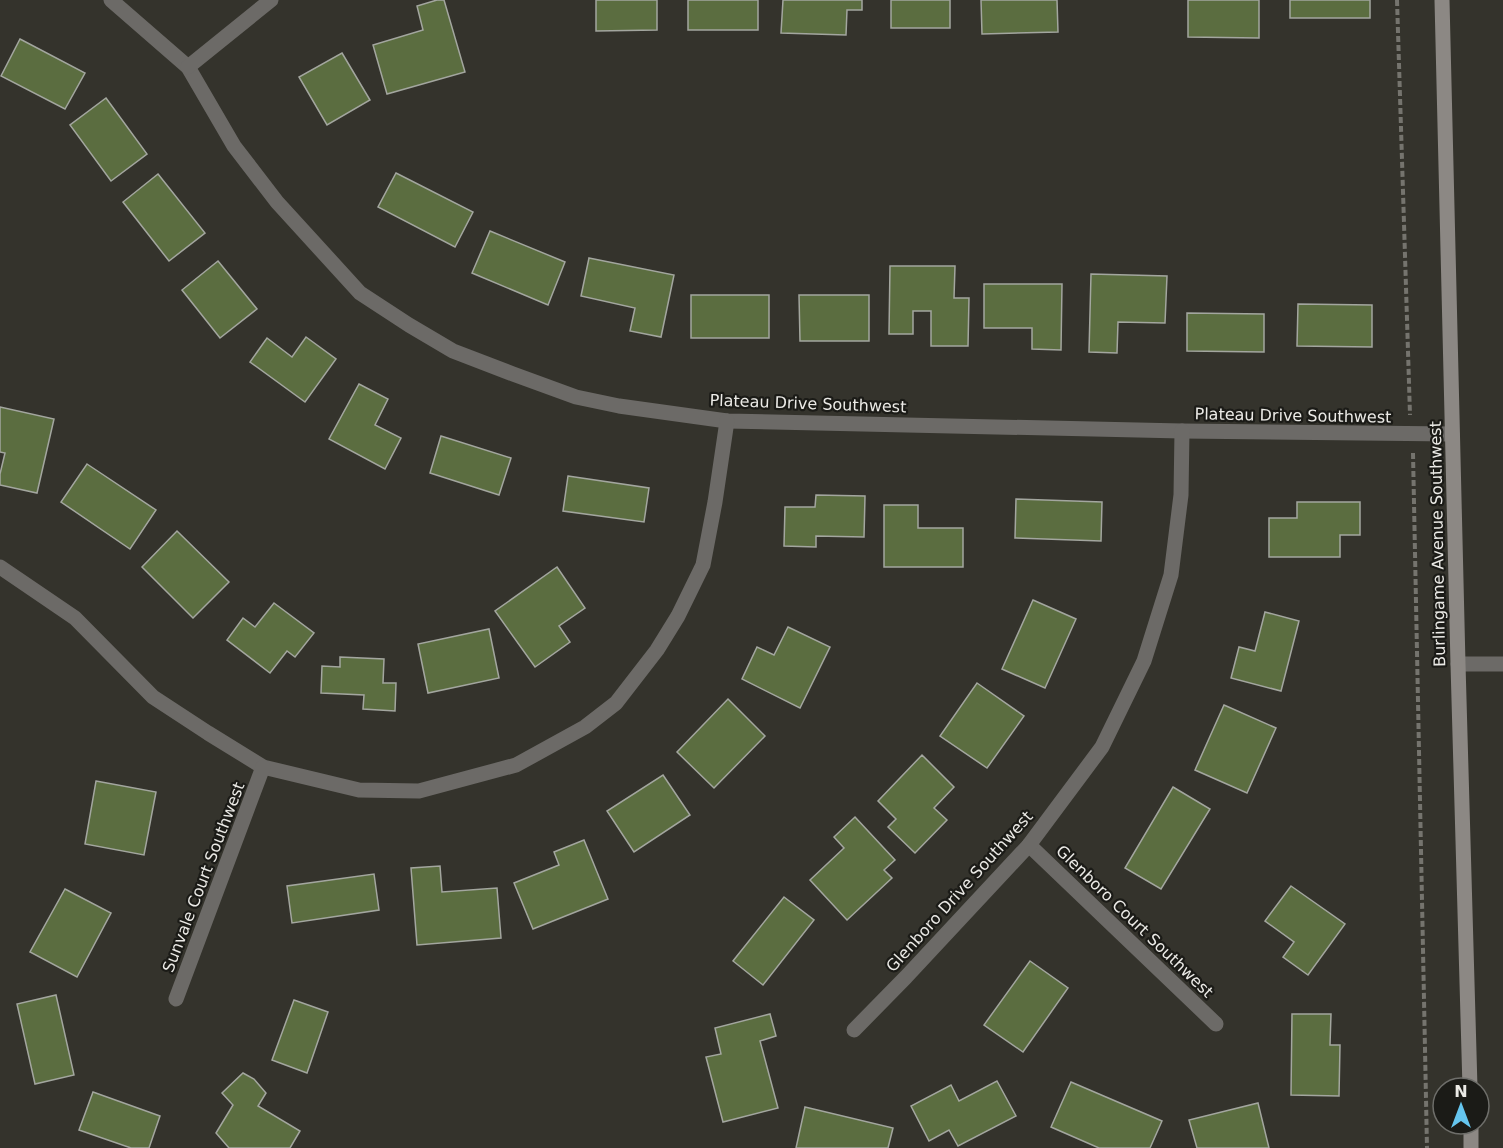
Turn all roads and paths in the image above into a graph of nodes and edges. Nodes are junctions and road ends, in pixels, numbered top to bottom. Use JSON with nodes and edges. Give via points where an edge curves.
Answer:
{"nodes":[{"id":1,"x":111,"y":0,"type":"edge"},
{"id":2,"x":271,"y":0,"type":"edge"},
{"id":3,"x":1397,"y":0,"type":"edge"},
{"id":4,"x":1442,"y":0,"type":"edge"},
{"id":5,"x":188,"y":68,"type":"junction"},
{"id":6,"x":727,"y":421,"type":"junction"},
{"id":7,"x":1182,"y":432,"type":"junction"},
{"id":8,"x":1412,"y":434,"type":"junction"},
{"id":9,"x":1452,"y":435,"type":"junction"},
{"id":10,"x":0,"y":567,"type":"edge"},
{"id":11,"x":1458,"y":664,"type":"junction"},
{"id":12,"x":1503,"y":664,"type":"edge"},
{"id":13,"x":263,"y":767,"type":"junction"},
{"id":14,"x":1029,"y":845,"type":"junction"},
{"id":15,"x":176,"y":999,"type":"dead end"},
{"id":16,"x":1216,"y":1024,"type":"dead end"},
{"id":17,"x":854,"y":1030,"type":"dead end"},
{"id":18,"x":1470,"y":1076,"type":"edge"},
{"id":19,"x":1427,"y":1148,"type":"edge"}],
"edges":[{"from":1,"to":5,"type":"street","name":"Plateau Drive Southwest"},
{"from":2,"to":5,"type":"street"},
{"from":3,"to":8,"type":"path"},
{"from":4,"to":9,"type":"street","name":"Burlingame Avenue Southwest"},
{"from":5,"to":6,"type":"street","name":"Plateau Drive Southwest","via":[[234,146],[277,202],[360,292],[409,325],[453,351],[576,397]]},
{"from":6,"to":7,"type":"street","name":"Plateau Drive Southwest"},
{"from":6,"to":13,"type":"street","via":[[704,565],[657,650],[615,703],[585,727],[516,765],[419,791],[359,790]]},
{"from":7,"to":8,"type":"street","name":"Plateau Drive Southwest"},
{"from":7,"to":14,"type":"street","name":"Glenboro Drive Southwest","via":[[1181,495],[1171,575],[1144,661],[1102,747]]},
{"from":8,"to":9,"type":"street","name":"Plateau Drive Southwest"},
{"from":8,"to":19,"type":"path"},
{"from":9,"to":11,"type":"street","name":"Burlingame Avenue Southwest"},
{"from":10,"to":13,"type":"street","via":[[75,618],[153,697]]},
{"from":11,"to":12,"type":"street"},
{"from":11,"to":18,"type":"street","name":"Burlingame Avenue Southwest"},
{"from":13,"to":15,"type":"street","name":"Sunvale Court Southwest"},
{"from":14,"to":16,"type":"street","name":"Glenboro Court Southwest"},
{"from":14,"to":17,"type":"street","name":"Glenboro Drive Southwest"}]}
